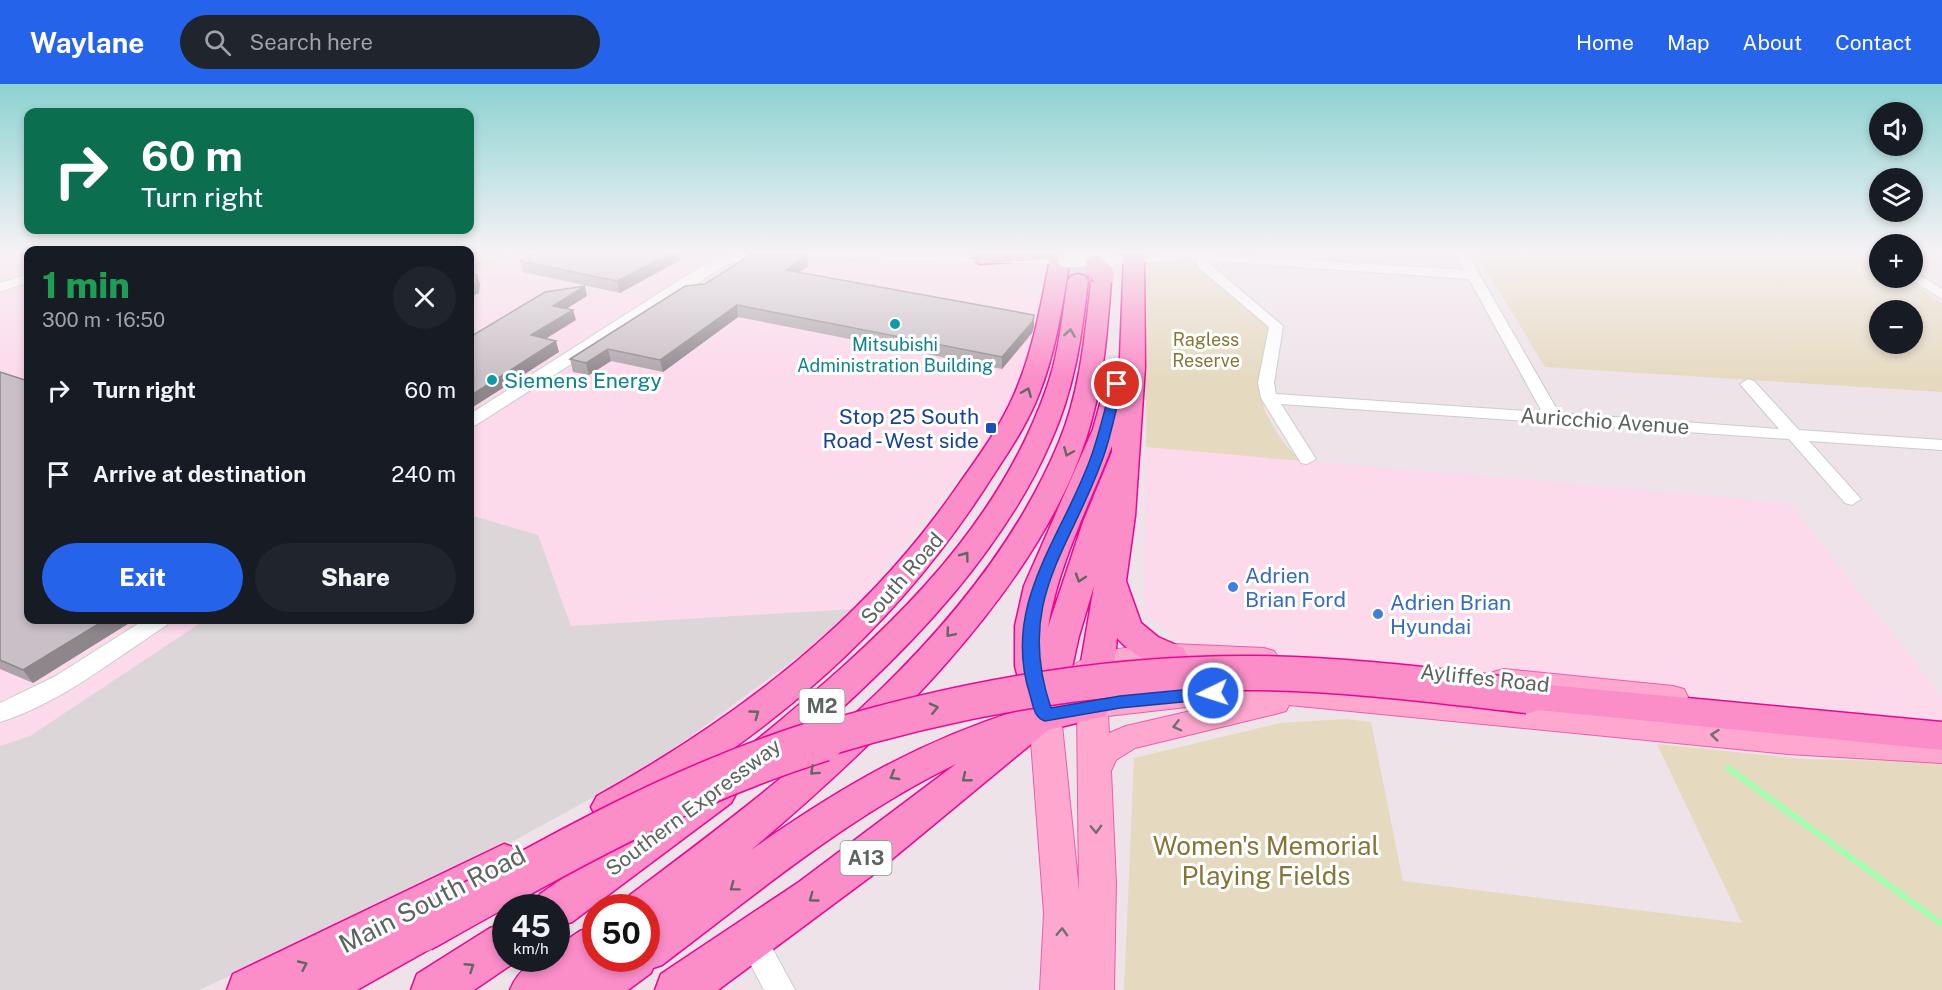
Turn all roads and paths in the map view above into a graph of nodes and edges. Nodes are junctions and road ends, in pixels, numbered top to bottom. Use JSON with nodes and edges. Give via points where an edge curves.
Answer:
{"nodes":[{"id":1,"x":666,"y":295,"type":"edge"},
{"id":2,"x":1066,"y":295,"type":"tunnel mouth"},
{"id":3,"x":1074,"y":295,"type":"tunnel mouth"},
{"id":4,"x":1086,"y":295,"type":"tunnel mouth"},
{"id":5,"x":1111,"y":295,"type":"edge"},
{"id":6,"x":1134,"y":295,"type":"edge"},
{"id":7,"x":1240,"y":295,"type":"edge"},
{"id":8,"x":1484,"y":295,"type":"edge"},
{"id":9,"x":1749,"y":384,"type":"dead end"},
{"id":10,"x":1269,"y":398,"type":"junction"},
{"id":11,"x":1553,"y":417,"type":"junction"},
{"id":12,"x":474,"y":419,"type":"edge"},
{"id":13,"x":1011,"y":430,"type":"junction"},
{"id":14,"x":1794,"y":434,"type":"junction"},
{"id":15,"x":1942,"y":445,"type":"edge"},
{"id":16,"x":1125,"y":452,"type":"junction"},
{"id":17,"x":1307,"y":459,"type":"dead end"},
{"id":18,"x":1852,"y":499,"type":"dead end"},
{"id":19,"x":1110,"y":576,"type":"junction"},
{"id":20,"x":153,"y":624,"type":"edge"},
{"id":21,"x":1171,"y":656,"type":"junction"},
{"id":22,"x":1095,"y":666,"type":"junction"},
{"id":23,"x":1316,"y":695,"type":"junction"},
{"id":24,"x":1045,"y":712,"type":"junction"},
{"id":25,"x":0,"y":713,"type":"edge"},
{"id":26,"x":1092,"y":719,"type":"junction"},
{"id":27,"x":1942,"y":726,"type":"edge"},
{"id":28,"x":1942,"y":736,"type":"edge"},
{"id":29,"x":780,"y":741,"type":"junction"},
{"id":30,"x":1942,"y":751,"type":"edge"},
{"id":31,"x":1094,"y":771,"type":"junction"},
{"id":32,"x":613,"y":806,"type":"joint"},
{"id":33,"x":570,"y":898,"type":"edge"},
{"id":34,"x":660,"y":898,"type":"edge"},
{"id":35,"x":660,"y":940,"type":"edge"},
{"id":36,"x":754,"y":942,"type":"junction"},
{"id":37,"x":492,"y":952,"type":"edge"},
{"id":38,"x":582,"y":956,"type":"edge"},
{"id":39,"x":616,"y":972,"type":"edge"},
{"id":40,"x":250,"y":990,"type":"edge"},
{"id":41,"x":313,"y":990,"type":"edge"},
{"id":42,"x":434,"y":990,"type":"edge"},
{"id":43,"x":533,"y":990,"type":"edge"},
{"id":44,"x":591,"y":990,"type":"edge"},
{"id":45,"x":678,"y":990,"type":"edge"},
{"id":46,"x":780,"y":990,"type":"edge"},
{"id":47,"x":1060,"y":990,"type":"edge"},
{"id":48,"x":1094,"y":990,"type":"edge"}],
"edges":[{"from":1,"to":12,"type":"street"},
{"from":13,"to":2,"type":"highway","name":"South Road","one_way":true},
{"from":29,"to":3,"type":"highway","name":"Southern Expressway","number":"M2","one_way":true,"via":[[880,652],[933,596],[1014,487],[1047,424],[1060,385]]},
{"from":4,"to":34,"type":"highway","number":"M2","one_way":true,"via":[[1096,334],[1085,404],[1064,462],[1021,541],[976,601],[888,700],[817,769]]},
{"from":5,"to":24,"type":"highway","via":[[1122,313],[1120,367],[1111,411],[1098,456],[1045,570],[1033,611],[1032,664]]},
{"from":6,"to":16,"type":"highway","via":[[1133,367]]},
{"from":7,"to":10,"type":"street","via":[[1276,326],[1266,383]]},
{"from":8,"to":11,"type":"street"},
{"from":9,"to":14,"type":"street"},
{"from":10,"to":11,"type":"street","name":"Auricchio Avenue"},
{"from":10,"to":17,"type":"street"},
{"from":11,"to":14,"type":"street","name":"Auricchio Avenue"},
{"from":13,"to":29,"type":"highway","via":[[1008,444],[979,496],[934,562]]},
{"from":32,"to":13,"type":"highway","name":"South Road","one_way":true,"via":[[778,698],[851,636],[936,540]]},
{"from":14,"to":15,"type":"street","name":"Auricchio Avenue"},
{"from":14,"to":18,"type":"street"},
{"from":16,"to":19,"type":"highway","via":[[1123,507]]},
{"from":16,"to":24,"type":"highway","one_way":true,"via":[[1062,636]]},
{"from":19,"to":21,"type":"highway","via":[[1119,612],[1131,634],[1147,647]]},
{"from":19,"to":22,"type":"highway"},
{"from":20,"to":25,"type":"street","via":[[55,686]]},
{"from":21,"to":22,"type":"main road","name":"Ayliffes Road","via":[[1132,658]]},
{"from":21,"to":27,"type":"main road","name":"Ayliffes Road","via":[[1345,664]]},
{"from":22,"to":24,"type":"main road","name":"Ayliffes Road","via":[[1067,682]]},
{"from":22,"to":26,"type":"highway"},
{"from":23,"to":26,"type":"main road","name":"Ayliffes Road","via":[[1213,693]]},
{"from":30,"to":23,"type":"main road","name":"Ayliffes Road","one_way":true,"via":[[1788,742]]},
{"from":23,"to":31,"type":"main road","one_way":true,"via":[[1126,738],[1104,752]]},
{"from":24,"to":26,"type":"highway","name":"Ayliffes Road"},
{"from":24,"to":35,"type":"highway","one_way":true,"via":[[967,740],[878,785]]},
{"from":24,"to":36,"type":"highway","number":"A13","one_way":true,"via":[[848,873]]},
{"from":47,"to":24,"type":"main road","one_way":true,"via":[[1063,913]]},
{"from":26,"to":31,"type":"main road"},
{"from":41,"to":28,"type":"highway","one_way":true,"bridge":true,"via":[[587,839],[672,797],[815,741],[952,704],[1086,681],[1221,673],[1324,675]]},
{"from":29,"to":33,"type":"highway","name":"Southern Expressway","number":"M2"},
{"from":31,"to":48,"type":"main road","one_way":true,"via":[[1098,884]]},
{"from":40,"to":32,"type":"highway","name":"Main South Road","one_way":true},
{"from":36,"to":45,"type":"highway","number":"A13"},
{"from":36,"to":46,"type":"street"},
{"from":42,"to":37,"type":"highway","one_way":true},
{"from":38,"to":43,"type":"highway"},
{"from":39,"to":44,"type":"highway"}]}
